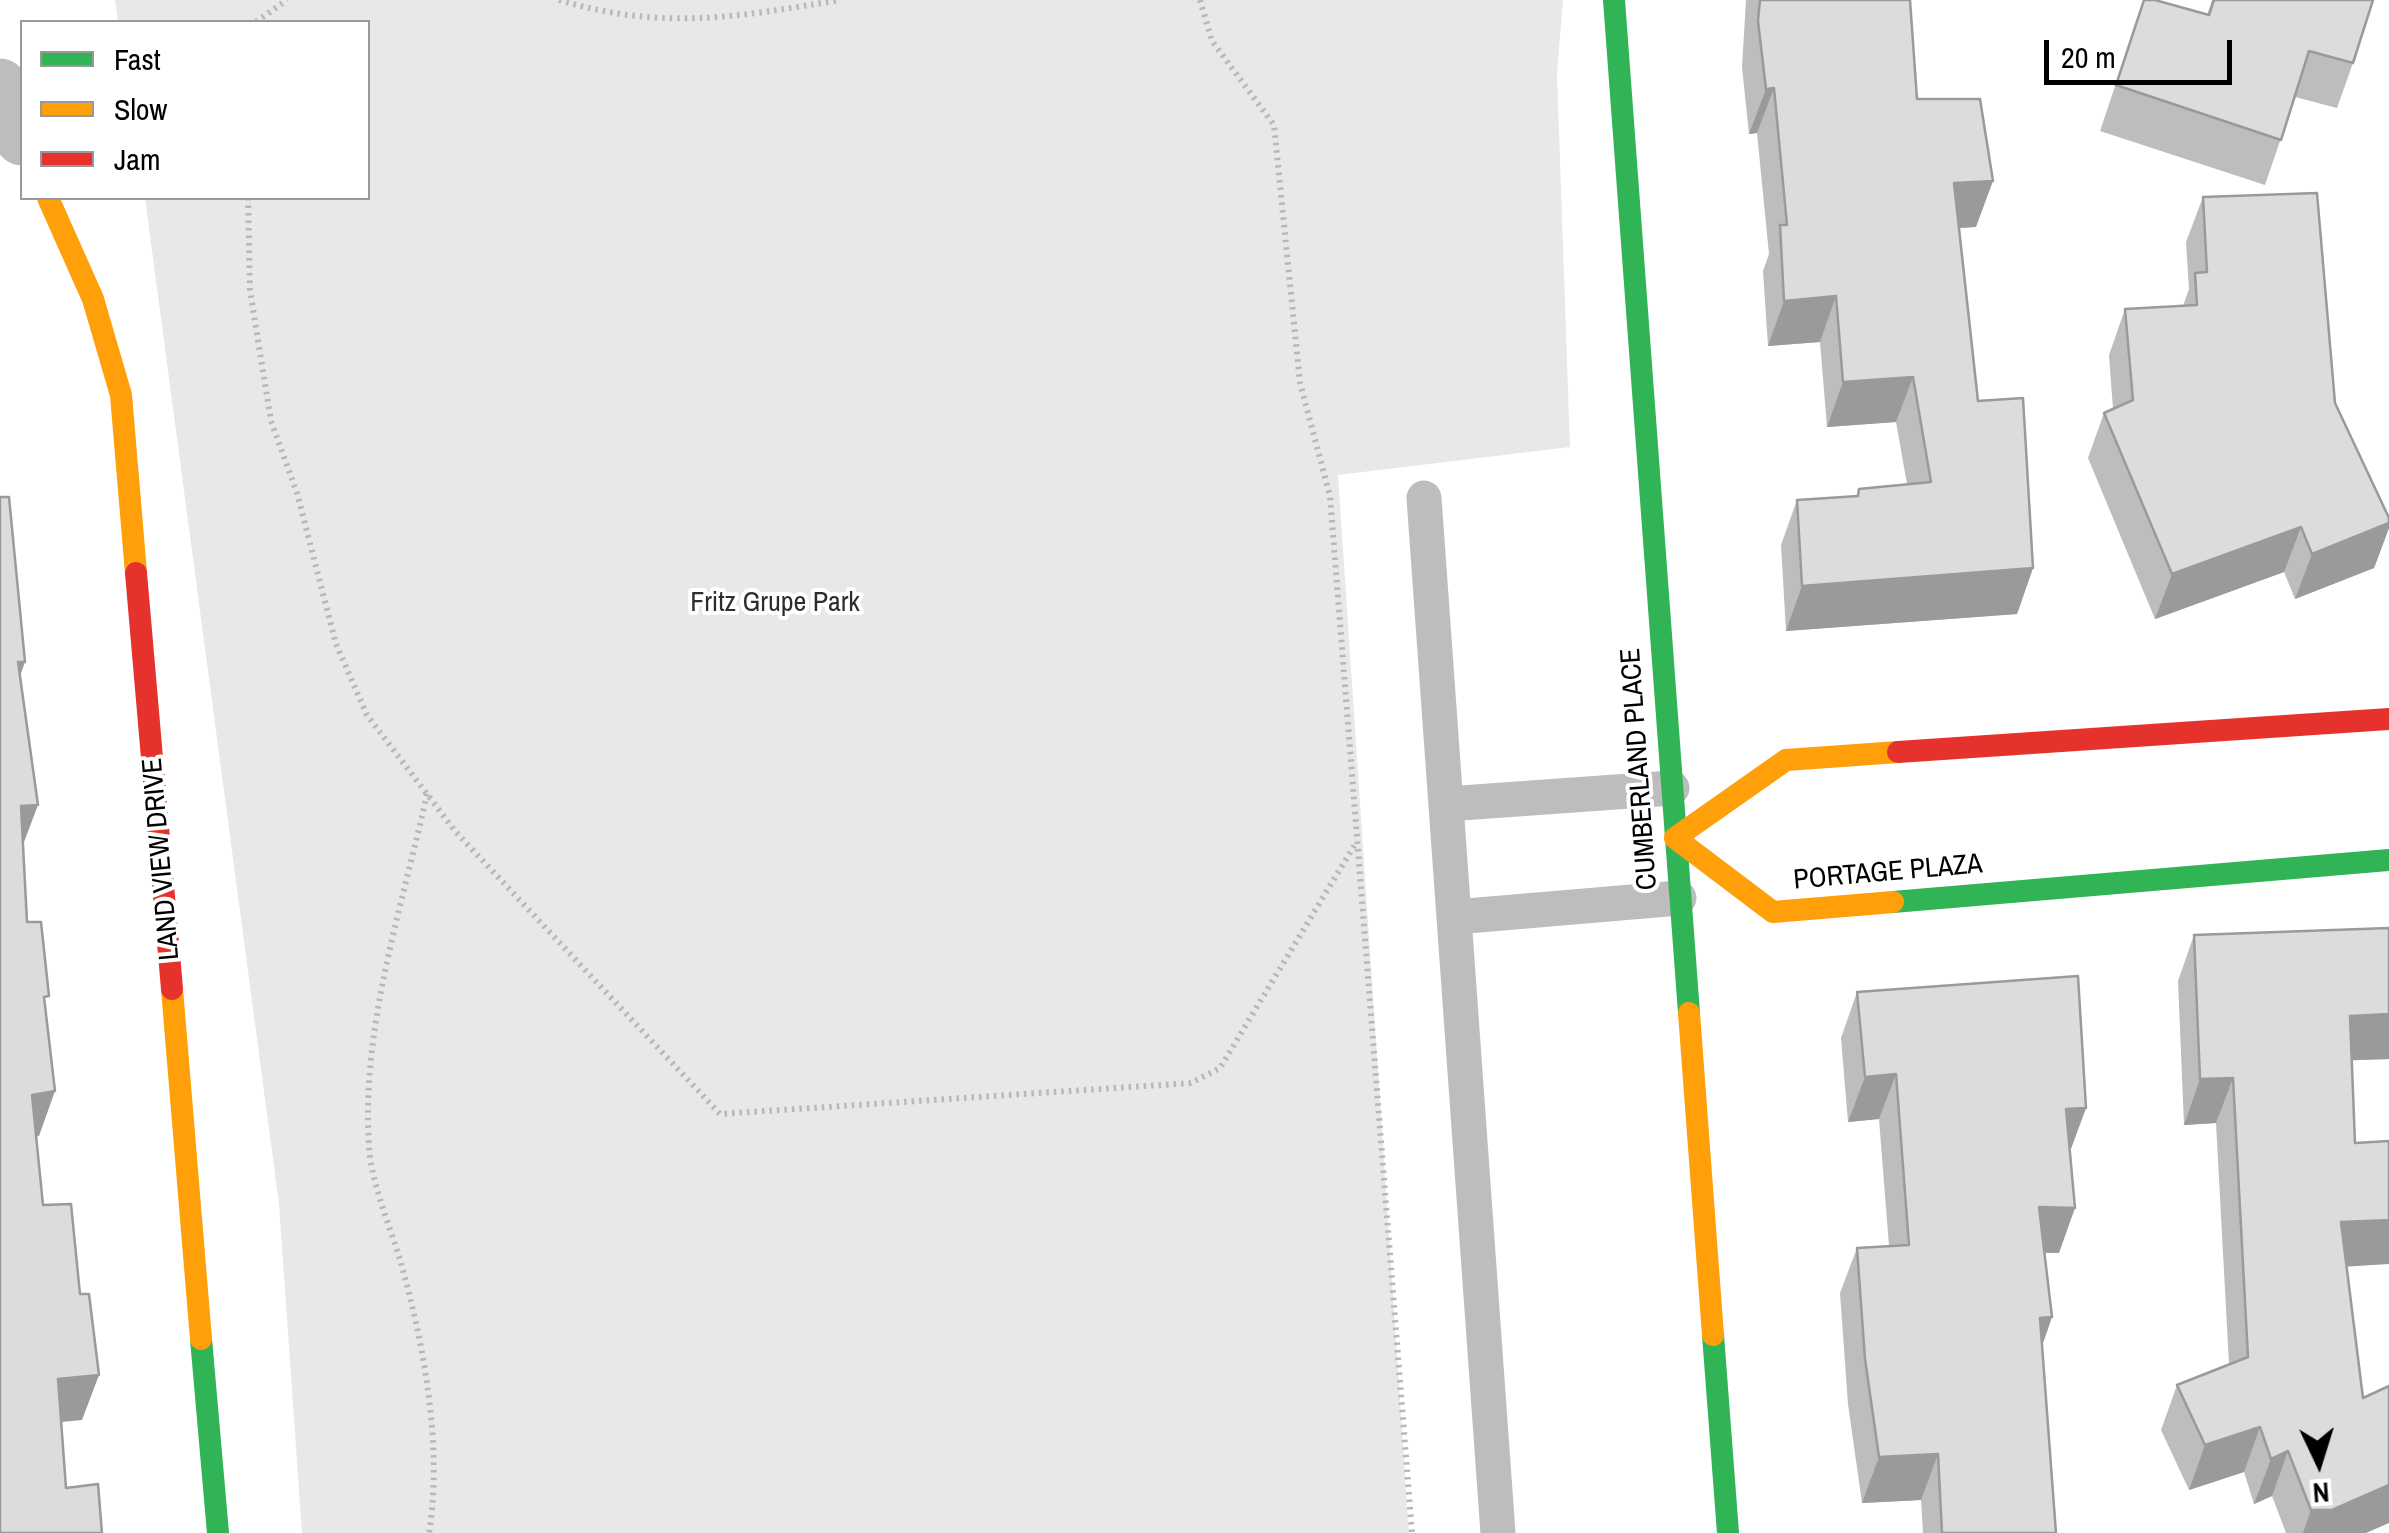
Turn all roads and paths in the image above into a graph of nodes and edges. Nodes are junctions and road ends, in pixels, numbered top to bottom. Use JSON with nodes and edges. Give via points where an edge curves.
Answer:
{"nodes":[{"id":1,"x":287,"y":0,"type":"edge"},
{"id":2,"x":559,"y":0,"type":"edge"},
{"id":3,"x":840,"y":0,"type":"edge"},
{"id":4,"x":1200,"y":0,"type":"edge"},
{"id":5,"x":1614,"y":0,"type":"edge"},
{"id":6,"x":259,"y":20,"type":"edge"},
{"id":7,"x":0,"y":86,"type":"edge"},
{"id":8,"x":20,"y":133,"type":"edge"},
{"id":9,"x":49,"y":200,"type":"edge"},
{"id":10,"x":248,"y":200,"type":"edge"},
{"id":11,"x":1424,"y":498,"type":"dead end"},
{"id":12,"x":2389,"y":720,"type":"edge"},
{"id":13,"x":1672,"y":788,"type":"junction"},
{"id":14,"x":427,"y":794,"type":"junction"},
{"id":15,"x":1447,"y":804,"type":"junction"},
{"id":16,"x":1675,"y":838,"type":"junction"},
{"id":17,"x":1357,"y":840,"type":"junction"},
{"id":18,"x":2389,"y":860,"type":"edge"},
{"id":19,"x":1680,"y":898,"type":"junction"},
{"id":20,"x":1454,"y":917,"type":"junction"},
{"id":21,"x":218,"y":1533,"type":"edge"},
{"id":22,"x":428,"y":1533,"type":"edge"},
{"id":23,"x":1412,"y":1533,"type":"edge"},
{"id":24,"x":1498,"y":1533,"type":"edge"},
{"id":25,"x":1728,"y":1533,"type":"edge"}],
"edges":[{"from":1,"to":6,"type":"path"},
{"from":2,"to":3,"type":"path","via":[[614,16],[712,20]]},
{"from":4,"to":17,"type":"path","via":[[1212,41],[1274,125],[1300,383],[1330,496]]},
{"from":5,"to":13,"type":"street","name":"CUMBERLAND PLACE"},
{"from":7,"to":8,"type":"street"},
{"from":9,"to":21,"type":"street","name":"LAND VIEW DRIVE","via":[[93,299],[121,395]]},
{"from":10,"to":14,"type":"path","via":[[250,290],[271,421],[336,644],[367,716]]},
{"from":11,"to":15,"type":"lane"},
{"from":12,"to":16,"type":"street","via":[[1786,760]]},
{"from":13,"to":15,"type":"lane"},
{"from":13,"to":16,"type":"street","name":"CUMBERLAND PLACE"},
{"from":14,"to":17,"type":"path","via":[[720,1114],[1192,1083],[1220,1068]]},
{"from":14,"to":22,"type":"path","via":[[386,970],[368,1148],[406,1280],[422,1366],[434,1504]]},
{"from":15,"to":20,"type":"lane"},
{"from":16,"to":18,"type":"street","name":"PORTAGE PLAZA","via":[[1774,912]]},
{"from":16,"to":19,"type":"street","name":"CUMBERLAND PLACE"},
{"from":17,"to":23,"type":"path"},
{"from":19,"to":20,"type":"lane"},
{"from":19,"to":25,"type":"street","name":"CUMBERLAND PLACE"},
{"from":20,"to":24,"type":"lane"}]}
